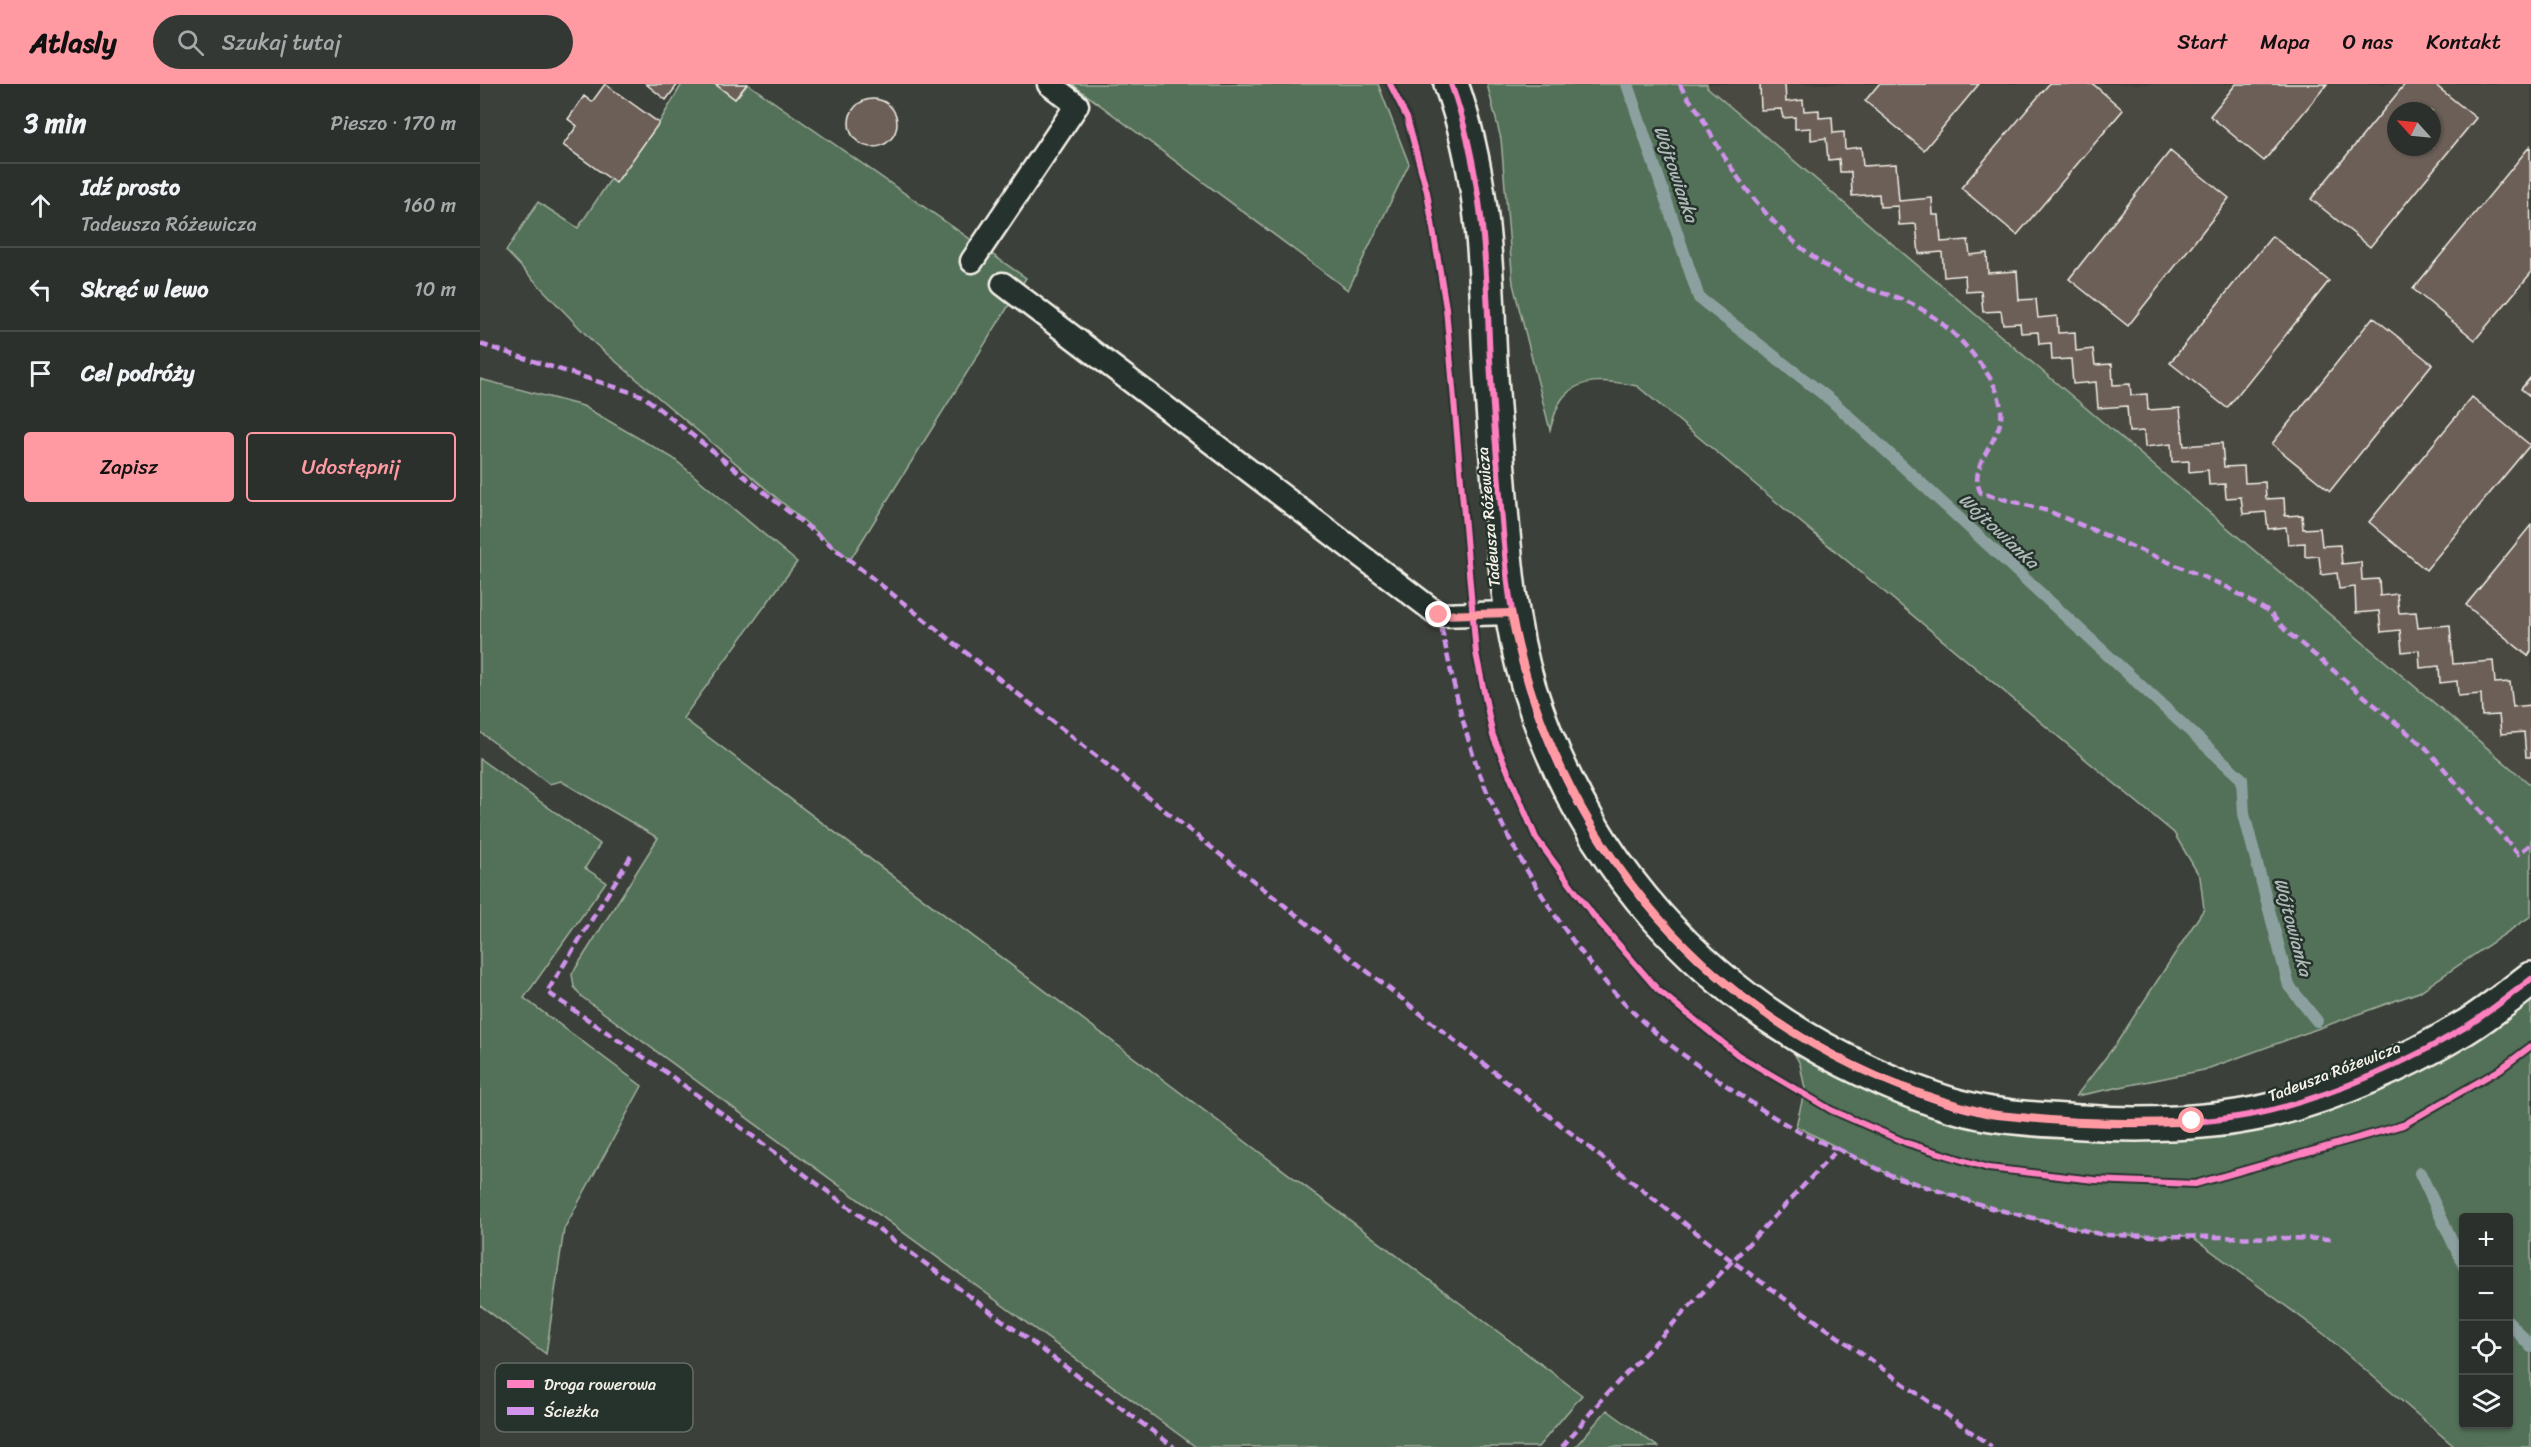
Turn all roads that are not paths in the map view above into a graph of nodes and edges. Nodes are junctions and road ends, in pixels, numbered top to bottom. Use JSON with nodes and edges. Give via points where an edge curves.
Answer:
{"nodes":[{"id":1,"x":1049,"y":84,"type":"edge"},
{"id":2,"x":1450,"y":84,"type":"edge"},
{"id":3,"x":972,"y":261,"type":"dead end"},
{"id":4,"x":1003,"y":284,"type":"dead end"},
{"id":5,"x":1511,"y":613,"type":"junction"},
{"id":6,"x":2531,"y":979,"type":"edge"}],
"edges":[{"from":1,"to":3,"type":"lane","via":[[1077,105]]},
{"from":2,"to":5,"type":"street","name":"Tadeusza Różewicza","via":[[1462,116],[1477,183],[1485,246],[1491,378]]},
{"from":4,"to":5,"type":"lane","via":[[1439,615]]},
{"from":5,"to":6,"type":"street","name":"Tadeusza Różewicza","via":[[1529,687],[1580,809],[1615,864],[1655,915],[1737,994],[1825,1052],[1903,1089],[1988,1113],[2119,1124],[2192,1121],[2266,1111],[2403,1061],[2466,1027]]}]}
